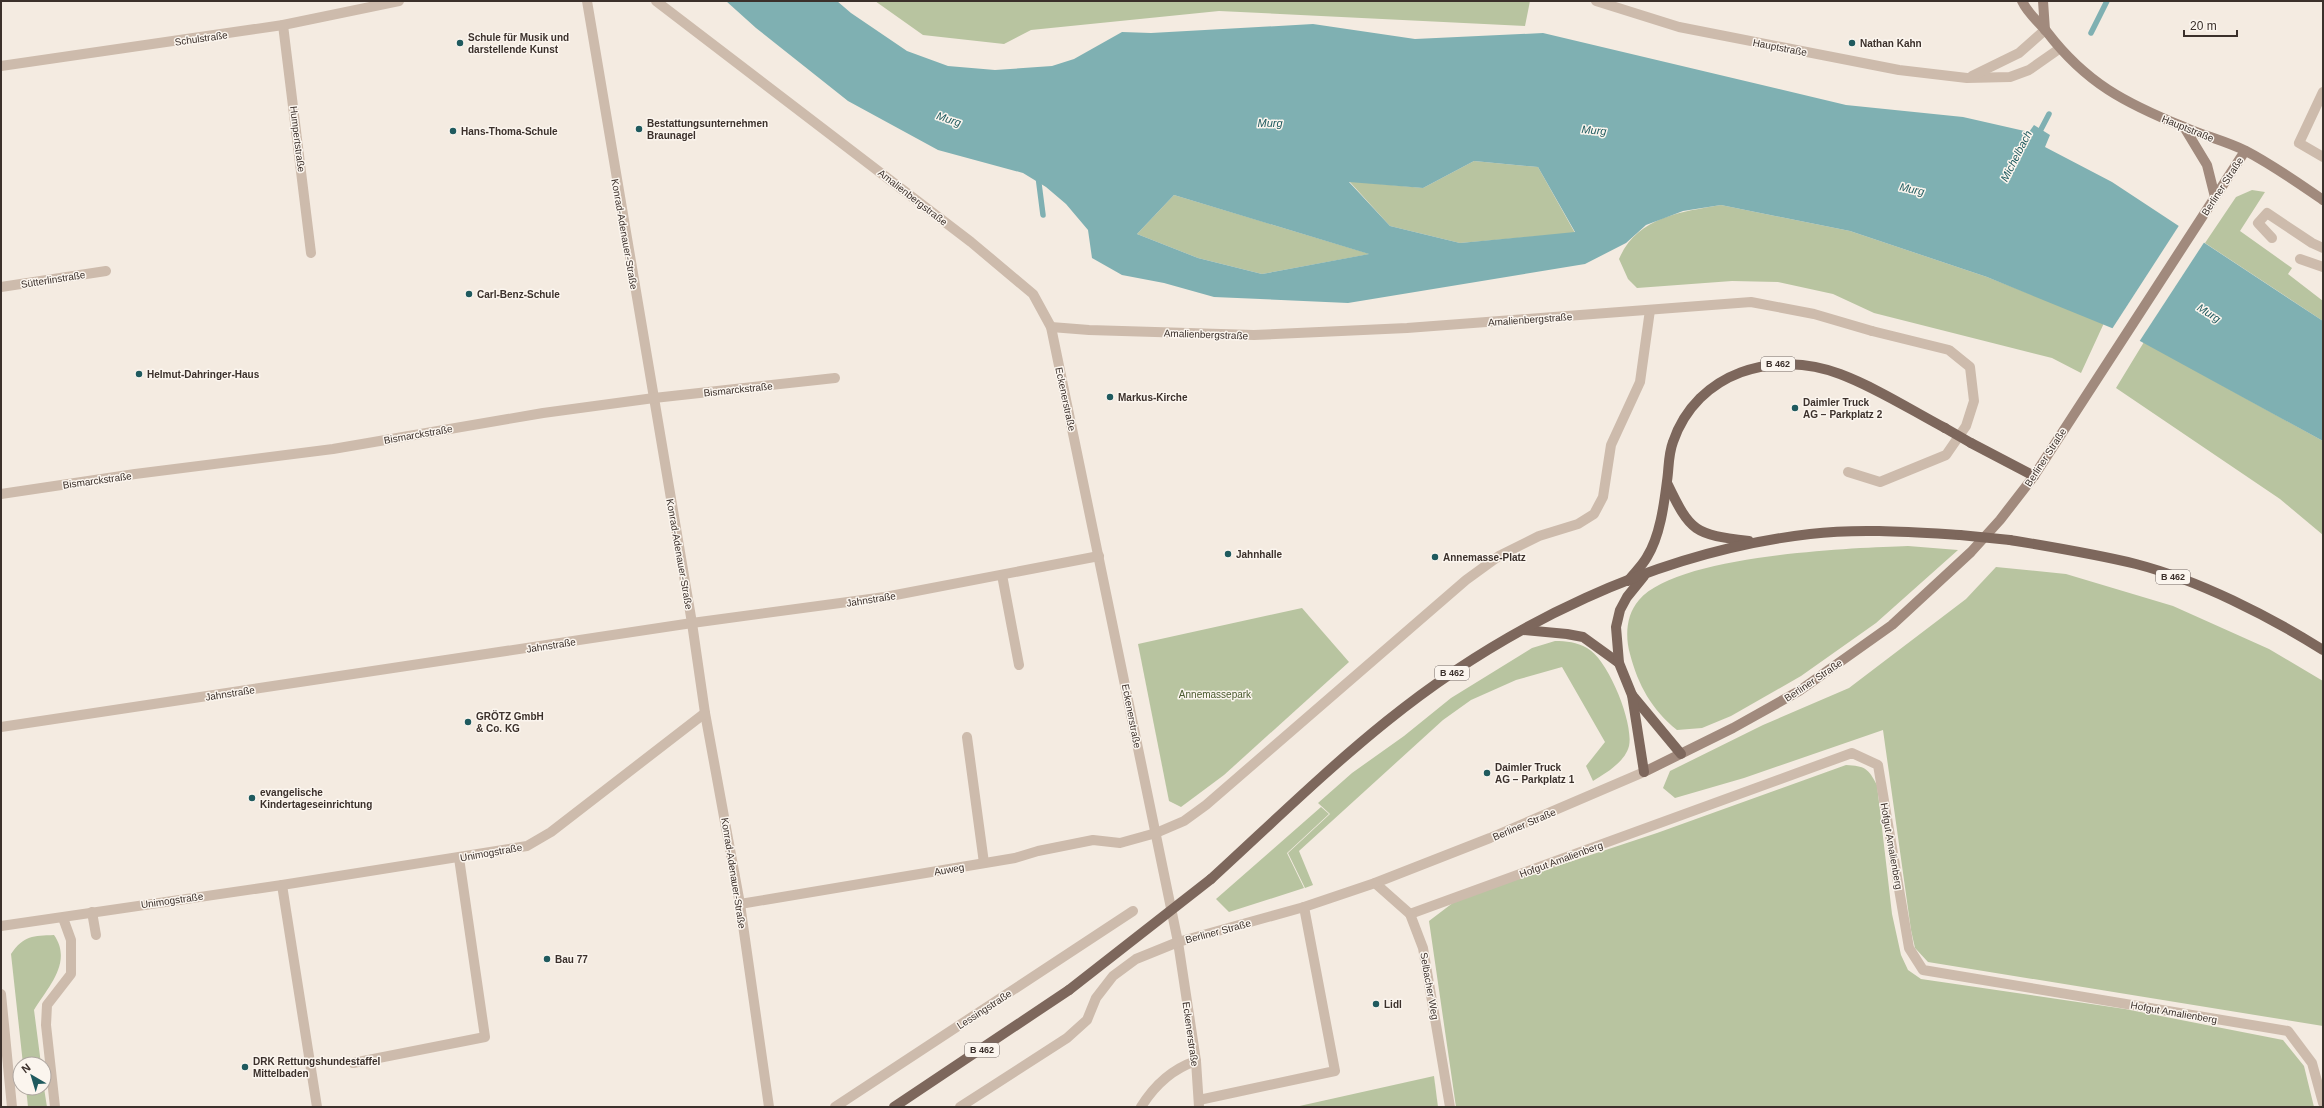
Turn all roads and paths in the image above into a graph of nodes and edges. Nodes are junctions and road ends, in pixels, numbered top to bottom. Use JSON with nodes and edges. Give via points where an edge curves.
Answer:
{"nodes":[{"id":1,"x":399,"y":1,"type":"edge"},
{"id":2,"x":586,"y":1,"type":"edge"},
{"id":3,"x":656,"y":1,"type":"edge"},
{"id":4,"x":1596,"y":1,"type":"edge"},
{"id":5,"x":2022,"y":1,"type":"edge"},
{"id":6,"x":2043,"y":1,"type":"edge"},
{"id":7,"x":350,"y":5,"type":"edge"},
{"id":8,"x":283,"y":25,"type":"junction"},
{"id":9,"x":2045,"y":30,"type":"junction"},
{"id":10,"x":2059,"y":49,"type":"junction"},
{"id":11,"x":1,"y":66,"type":"edge"},
{"id":12,"x":1967,"y":78,"type":"junction"},
{"id":13,"x":2323,"y":92,"type":"edge"},
{"id":14,"x":2184,"y":127,"type":"junction"},
{"id":15,"x":2245,"y":151,"type":"junction"},
{"id":16,"x":2323,"y":157,"type":"edge"},
{"id":17,"x":2215,"y":197,"type":"junction"},
{"id":18,"x":2323,"y":200,"type":"edge"},
{"id":19,"x":2272,"y":238,"type":"dead end"},
{"id":20,"x":2323,"y":248,"type":"edge"},
{"id":21,"x":311,"y":253,"type":"dead end"},
{"id":22,"x":2300,"y":259,"type":"dead end"},
{"id":23,"x":2323,"y":267,"type":"edge"},
{"id":24,"x":106,"y":271,"type":"dead end"},
{"id":25,"x":1,"y":287,"type":"edge"},
{"id":26,"x":1650,"y":310,"type":"junction"},
{"id":27,"x":1051,"y":327,"type":"junction"},
{"id":28,"x":835,"y":378,"type":"dead end"},
{"id":29,"x":654,"y":398,"type":"junction"},
{"id":30,"x":1848,"y":472,"type":"dead end"},
{"id":31,"x":2034,"y":476,"type":"junction"},
{"id":32,"x":1667,"y":483,"type":"junction"},
{"id":33,"x":1,"y":494,"type":"edge"},
{"id":34,"x":1755,"y":542,"type":"junction"},
{"id":35,"x":1099,"y":556,"type":"junction"},
{"id":36,"x":1002,"y":575,"type":"junction"},
{"id":37,"x":1646,"y":575,"type":"junction"},
{"id":38,"x":1628,"y":581,"type":"junction"},
{"id":39,"x":692,"y":623,"type":"junction"},
{"id":40,"x":1523,"y":630,"type":"junction"},
{"id":41,"x":2323,"y":650,"type":"edge"},
{"id":42,"x":1619,"y":663,"type":"junction"},
{"id":43,"x":1019,"y":665,"type":"dead end"},
{"id":44,"x":1632,"y":695,"type":"junction"},
{"id":45,"x":705,"y":713,"type":"junction"},
{"id":46,"x":1,"y":727,"type":"edge"},
{"id":47,"x":966,"y":737,"type":"dead end"},
{"id":48,"x":1681,"y":754,"type":"junction"},
{"id":49,"x":1644,"y":772,"type":"junction"},
{"id":50,"x":1156,"y":833,"type":"junction"},
{"id":51,"x":459,"y":858,"type":"junction"},
{"id":52,"x":984,"y":863,"type":"junction"},
{"id":53,"x":1375,"y":883,"type":"junction"},
{"id":54,"x":282,"y":885,"type":"junction"},
{"id":55,"x":740,"y":904,"type":"junction"},
{"id":56,"x":1304,"y":907,"type":"junction"},
{"id":57,"x":1133,"y":911,"type":"dead end"},
{"id":58,"x":92,"y":912,"type":"junction"},
{"id":59,"x":1410,"y":914,"type":"junction"},
{"id":60,"x":63,"y":918,"type":"junction"},
{"id":61,"x":1,"y":926,"type":"edge"},
{"id":62,"x":96,"y":935,"type":"dead end"},
{"id":63,"x":1178,"y":942,"type":"junction"},
{"id":64,"x":1,"y":994,"type":"edge"},
{"id":65,"x":1196,"y":1061,"type":"junction"},
{"id":66,"x":353,"y":1063,"type":"dead end"},
{"id":67,"x":1199,"y":1103,"type":"edge"},
{"id":68,"x":2323,"y":1103,"type":"edge"},
{"id":69,"x":12,"y":1107,"type":"edge"},
{"id":70,"x":55,"y":1107,"type":"edge"},
{"id":71,"x":317,"y":1107,"type":"edge"},
{"id":72,"x":769,"y":1107,"type":"edge"},
{"id":73,"x":835,"y":1107,"type":"edge"},
{"id":74,"x":894,"y":1107,"type":"edge"},
{"id":75,"x":960,"y":1107,"type":"edge"},
{"id":76,"x":1141,"y":1107,"type":"edge"},
{"id":77,"x":1450,"y":1107,"type":"edge"}],
"edges":[{"from":1,"to":7,"type":"street","name":"Schulstraße"},
{"from":2,"to":29,"type":"street","name":"Konrad-Adenauer-Straße"},
{"from":3,"to":27,"type":"street","name":"Amalienbergstraße","via":[[971,242],[1033,294]]},
{"from":4,"to":12,"type":"street","name":"Hauptstraße","via":[[1679,27],[1899,70]]},
{"from":5,"to":9,"type":"main road","name":"Hauptstraße","via":[[2027,11]]},
{"from":6,"to":9,"type":"main road"},
{"from":7,"to":8,"type":"street","name":"Schulstraße"},
{"from":8,"to":11,"type":"street","name":"Schulstraße"},
{"from":8,"to":21,"type":"street","name":"Humpertstraße"},
{"from":9,"to":10,"type":"main road","name":"Hauptstraße"},
{"from":9,"to":12,"type":"street","via":[[2014,56]]},
{"from":10,"to":12,"type":"street","name":"Hauptstraße","via":[[2029,70],[2010,77]]},
{"from":10,"to":14,"type":"main road","name":"Hauptstraße","via":[[2097,84],[2127,102]]},
{"from":13,"to":16,"type":"street","via":[[2299,143]]},
{"from":14,"to":15,"type":"main road","name":"Hauptstraße"},
{"from":14,"to":17,"type":"main road","via":[[2207,165]]},
{"from":15,"to":17,"type":"main road","name":"Berliner Straße"},
{"from":15,"to":18,"type":"main road","name":"Hauptstraße"},
{"from":17,"to":31,"type":"main road","name":"Berliner Straße"},
{"from":19,"to":20,"type":"street","via":[[2258,223],[2267,213]]},
{"from":22,"to":23,"type":"street"},
{"from":24,"to":25,"type":"street","name":"Sütterlinstraße"},
{"from":26,"to":27,"type":"street","name":"Amalienbergstraße","via":[[1407,328],[1254,335]]},
{"from":26,"to":30,"type":"street","name":"Amalienbergstraße","via":[[1751,302],[1814,314],[1948,350],[1970,367],[1974,401],[1966,426],[1946,455],[1880,482]]},
{"from":26,"to":50,"type":"street","name":"Auweg","via":[[1640,382],[1611,445],[1603,497],[1594,514],[1578,524],[1532,540],[1499,556],[1400,636],[1206,805],[1184,821]]},
{"from":27,"to":35,"type":"street","name":"Eckenerstraße"},
{"from":28,"to":29,"type":"street","name":"Bismarckstraße"},
{"from":29,"to":33,"type":"street","name":"Bismarckstraße","via":[[333,449]]},
{"from":29,"to":39,"type":"street","name":"Konrad-Adenauer-Straße"},
{"from":31,"to":32,"type":"main road","number":"B 462","bridge":true,"via":[[1840,374],[1811,367],[1778,364],[1720,381],[1699,399],[1683,418],[1672,443]]},
{"from":31,"to":48,"type":"main road","name":"Berliner Straße","via":[[1971,552],[1892,625],[1799,691]]},
{"from":32,"to":34,"type":"main road","number":"B 462","via":[[1684,518],[1698,531],[1719,538]]},
{"from":32,"to":38,"type":"main road","number":"B 462","via":[[1654,543],[1647,557]]},
{"from":34,"to":37,"type":"main road","number":"B 462"},
{"from":34,"to":41,"type":"main road","number":"B 462","bridge":true,"via":[[1812,533],[1875,532],[1960,535],[2076,551],[2151,569],[2229,599]]},
{"from":35,"to":36,"type":"street","name":"Jahnstraße"},
{"from":35,"to":50,"type":"street","name":"Eckenerstraße"},
{"from":36,"to":39,"type":"street","name":"Jahnstraße","via":[[885,597]]},
{"from":36,"to":43,"type":"street"},
{"from":37,"to":38,"type":"main road","number":"B 462"},
{"from":37,"to":42,"type":"main road","via":[[1620,610],[1616,627]]},
{"from":38,"to":40,"type":"main road","number":"B 462"},
{"from":39,"to":45,"type":"street","name":"Konrad-Adenauer-Straße"},
{"from":39,"to":46,"type":"street","name":"Jahnstraße"},
{"from":40,"to":42,"type":"main road","via":[[1583,637]]},
{"from":40,"to":74,"type":"main road","number":"B 462","bridge":true,"via":[[1462,666],[1386,721],[1211,879],[1069,990]]},
{"from":42,"to":44,"type":"main road"},
{"from":44,"to":48,"type":"main road"},
{"from":44,"to":49,"type":"main road"},
{"from":45,"to":51,"type":"street","name":"Unimogstraße","via":[[539,840],[527,846]]},
{"from":45,"to":55,"type":"street","name":"Konrad-Adenauer-Straße"},
{"from":47,"to":52,"type":"street"},
{"from":48,"to":49,"type":"main road","name":"Berliner Straße"},
{"from":49,"to":53,"type":"street","name":"Berliner Straße","via":[[1490,838]]},
{"from":50,"to":52,"type":"street","name":"Auweg","via":[[1120,843],[1093,840]]},
{"from":50,"to":63,"type":"street","name":"Eckenerstraße"},
{"from":51,"to":54,"type":"street","name":"Unimogstraße"},
{"from":51,"to":66,"type":"street","via":[[485,1037]]},
{"from":52,"to":55,"type":"street","name":"Auweg"},
{"from":53,"to":56,"type":"street","name":"Berliner Straße"},
{"from":53,"to":59,"type":"street","name":"Selbacher Weg"},
{"from":54,"to":58,"type":"street","name":"Unimogstraße"},
{"from":54,"to":71,"type":"street"},
{"from":55,"to":72,"type":"street","name":"Konrad-Adenauer-Straße"},
{"from":56,"to":63,"type":"street","name":"Berliner Straße"},
{"from":56,"to":67,"type":"street","via":[[1335,1071]]},
{"from":57,"to":73,"type":"street","name":"Lessingstraße"},
{"from":58,"to":60,"type":"street","name":"Unimogstraße"},
{"from":58,"to":62,"type":"street"},
{"from":59,"to":68,"type":"street","name":"Hofgut Amalienberg","via":[[1852,753],[1878,765],[1909,948],[1923,970],[2288,1032],[2312,1063]]},
{"from":59,"to":77,"type":"street","name":"Selbacher Weg","via":[[1423,948]]},
{"from":60,"to":61,"type":"street","name":"Unimogstraße"},
{"from":60,"to":70,"type":"street","via":[[71,940],[71,974],[47,1005],[46,1025]]},
{"from":63,"to":65,"type":"street","name":"Eckenerstraße"},
{"from":63,"to":75,"type":"street","via":[[1136,959],[1119,972],[1096,998],[1087,1020],[1067,1038]]},
{"from":64,"to":69,"type":"street"},
{"from":65,"to":67,"type":"street","name":"Eckenerstraße"},
{"from":65,"to":76,"type":"street","via":[[1182,1066],[1165,1078]]}]}
